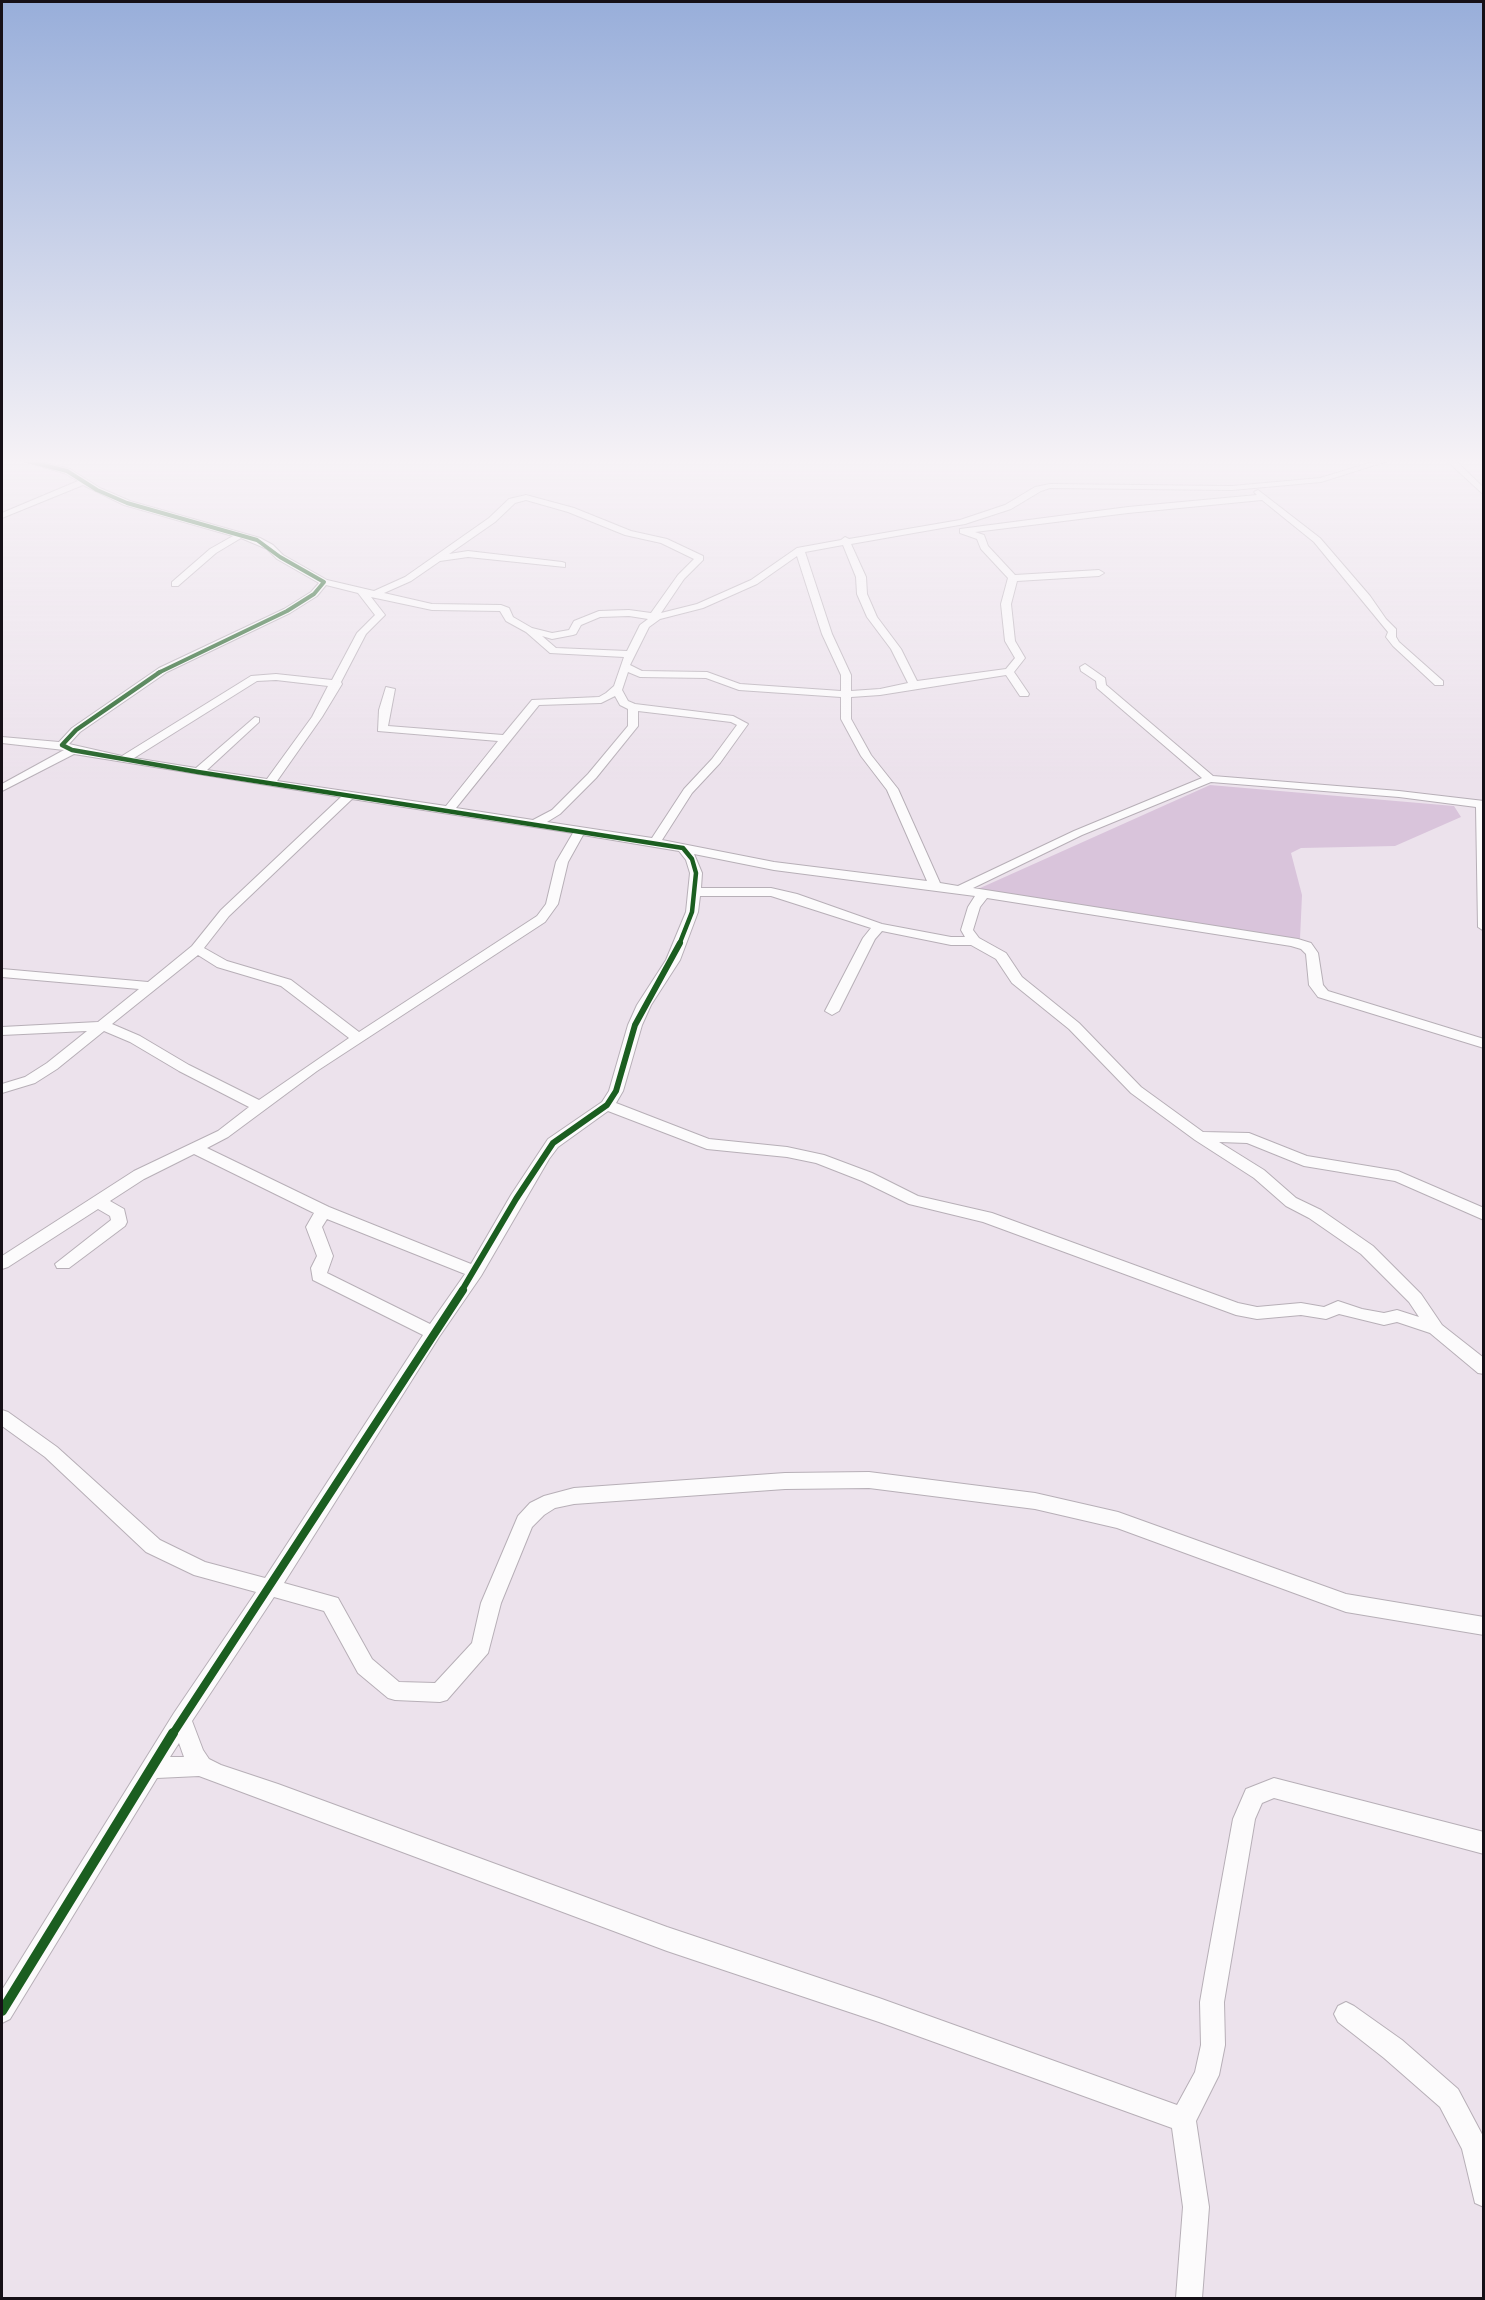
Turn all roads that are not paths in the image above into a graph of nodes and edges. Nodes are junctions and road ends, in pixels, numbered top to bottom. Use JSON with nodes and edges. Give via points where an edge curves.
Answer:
{"nodes":[{"id":1,"x":194,"y":567,"type":"edge"},
{"id":2,"x":298,"y":567,"type":"edge"},
{"id":3,"x":423,"y":567,"type":"edge"},
{"id":4,"x":691,"y":567,"type":"edge"},
{"id":5,"x":774,"y":567,"type":"edge"},
{"id":6,"x":806,"y":567,"type":"edge"},
{"id":7,"x":857,"y":567,"type":"edge"},
{"id":8,"x":1003,"y":567,"type":"edge"},
{"id":9,"x":1341,"y":567,"type":"edge"},
{"id":10,"x":1099,"y":573,"type":"dead end"},
{"id":11,"x":1013,"y":578,"type":"junction"},
{"id":12,"x":324,"y":582,"type":"junction"},
{"id":13,"x":175,"y":584,"type":"dead end"},
{"id":14,"x":368,"y":594,"type":"junction"},
{"id":15,"x":655,"y":616,"type":"junction"},
{"id":16,"x":529,"y":630,"type":"junction"},
{"id":17,"x":630,"y":654,"type":"junction"},
{"id":18,"x":624,"y":666,"type":"junction"},
{"id":19,"x":1085,"y":667,"type":"dead end"},
{"id":20,"x":1009,"y":672,"type":"junction"},
{"id":21,"x":1439,"y":683,"type":"dead end"},
{"id":22,"x":337,"y":684,"type":"junction"},
{"id":23,"x":914,"y":685,"type":"junction"},
{"id":24,"x":390,"y":689,"type":"dead end"},
{"id":25,"x":617,"y":691,"type":"junction"},
{"id":26,"x":847,"y":694,"type":"junction"},
{"id":27,"x":1024,"y":694,"type":"dead end"},
{"id":28,"x":633,"y":707,"type":"junction"},
{"id":29,"x":255,"y":720,"type":"dead end"},
{"id":30,"x":504,"y":738,"type":"junction"},
{"id":31,"x":2,"y":740,"type":"edge"},
{"id":32,"x":67,"y":748,"type":"junction"},
{"id":33,"x":126,"y":758,"type":"junction"},
{"id":34,"x":198,"y":772,"type":"junction"},
{"id":35,"x":1210,"y":778,"type":"junction"},
{"id":36,"x":270,"y":783,"type":"junction"},
{"id":37,"x":2,"y":788,"type":"edge"},
{"id":38,"x":351,"y":794,"type":"junction"},
{"id":39,"x":1483,"y":804,"type":"edge"},
{"id":40,"x":448,"y":811,"type":"junction"},
{"id":41,"x":536,"y":823,"type":"junction"},
{"id":42,"x":580,"y":830,"type":"junction"},
{"id":43,"x":655,"y":842,"type":"junction"},
{"id":44,"x":683,"y":848,"type":"junction"},
{"id":45,"x":935,"y":886,"type":"junction"},
{"id":46,"x":959,"y":890,"type":"junction"},
{"id":47,"x":695,"y":892,"type":"junction"},
{"id":48,"x":983,"y":894,"type":"junction"},
{"id":49,"x":879,"y":927,"type":"junction"},
{"id":50,"x":1484,"y":927,"type":"edge"},
{"id":51,"x":974,"y":942,"type":"junction"},
{"id":52,"x":197,"y":949,"type":"junction"},
{"id":53,"x":2,"y":973,"type":"edge"},
{"id":54,"x":152,"y":986,"type":"junction"},
{"id":55,"x":832,"y":1011,"type":"dead end"},
{"id":56,"x":105,"y":1026,"type":"junction"},
{"id":57,"x":2,"y":1031,"type":"edge"},
{"id":58,"x":357,"y":1037,"type":"junction"},
{"id":59,"x":1484,"y":1044,"type":"edge"},
{"id":60,"x":2,"y":1089,"type":"edge"},
{"id":61,"x":607,"y":1104,"type":"junction"},
{"id":62,"x":260,"y":1107,"type":"junction"},
{"id":63,"x":1200,"y":1137,"type":"junction"},
{"id":64,"x":194,"y":1148,"type":"junction"},
{"id":65,"x":97,"y":1201,"type":"junction"},
{"id":66,"x":323,"y":1211,"type":"junction"},
{"id":67,"x":1484,"y":1215,"type":"edge"},
{"id":68,"x":2,"y":1263,"type":"edge"},
{"id":69,"x":63,"y":1264,"type":"dead end"},
{"id":70,"x":476,"y":1272,"type":"junction"},
{"id":71,"x":1436,"y":1329,"type":"junction"},
{"id":72,"x":433,"y":1333,"type":"junction"},
{"id":73,"x":1484,"y":1368,"type":"edge"},
{"id":74,"x":2,"y":1417,"type":"edge"},
{"id":75,"x":269,"y":1589,"type":"junction"},
{"id":76,"x":1484,"y":1626,"type":"edge"},
{"id":77,"x":181,"y":1720,"type":"junction"},
{"id":78,"x":201,"y":1766,"type":"junction"},
{"id":79,"x":152,"y":1768,"type":"junction"},
{"id":80,"x":1484,"y":1843,"type":"edge"},
{"id":81,"x":2,"y":2011,"type":"edge"},
{"id":82,"x":1346,"y":2014,"type":"dead end"},
{"id":83,"x":1183,"y":2120,"type":"junction"},
{"id":84,"x":1484,"y":2194,"type":"edge"},
{"id":85,"x":1189,"y":2298,"type":"edge"}],
"edges":[{"from":1,"to":13,"type":"street"},
{"from":2,"to":12,"type":"street"},
{"from":3,"to":14,"type":"street","via":[[408,579]]},
{"from":4,"to":15,"type":"street"},
{"from":5,"to":15,"type":"street","via":[[747,585],[700,606]]},
{"from":6,"to":26,"type":"street","via":[[827,634],[846,675]]},
{"from":7,"to":23,"type":"street","via":[[872,617],[896,649]]},
{"from":8,"to":11,"type":"street"},
{"from":9,"to":21,"type":"street","via":[[1393,631],[1391,637],[1396,644]]},
{"from":10,"to":11,"type":"street"},
{"from":11,"to":20,"type":"street","via":[[1006,604],[1010,641],[1020,658]]},
{"from":12,"to":14,"type":"street"},
{"from":12,"to":32,"type":"street","via":[[314,594],[287,611],[163,670],[76,730]]},
{"from":14,"to":16,"type":"street","via":[[432,607],[501,608],[510,620]]},
{"from":14,"to":22,"type":"street","via":[[380,615],[362,633]]},
{"from":15,"to":16,"type":"street","via":[[629,612],[598,614],[564,635]]},
{"from":15,"to":17,"type":"street","via":[[645,625]]},
{"from":16,"to":17,"type":"street","via":[[553,651]]},
{"from":17,"to":18,"type":"street"},
{"from":18,"to":25,"type":"street"},
{"from":18,"to":26,"type":"street","via":[[640,674],[707,675],[739,687]]},
{"from":19,"to":35,"type":"street","via":[[1101,680],[1101,686]]},
{"from":20,"to":23,"type":"street"},
{"from":20,"to":27,"type":"street"},
{"from":22,"to":33,"type":"street","via":[[255,678]]},
{"from":22,"to":36,"type":"street"},
{"from":23,"to":26,"type":"street"},
{"from":24,"to":30,"type":"street","via":[[382,729]]},
{"from":25,"to":28,"type":"street","via":[[624,703]]},
{"from":25,"to":30,"type":"street","via":[[601,700],[536,702]]},
{"from":26,"to":45,"type":"street","via":[[846,719],[866,756],[892,789]]},
{"from":28,"to":41,"type":"street","via":[[633,726],[592,776],[556,812]]},
{"from":28,"to":43,"type":"street","via":[[733,719],[743,724],[688,791]]},
{"from":29,"to":34,"type":"street"},
{"from":30,"to":40,"type":"street"},
{"from":31,"to":32,"type":"street"},
{"from":32,"to":33,"type":"street"},
{"from":32,"to":37,"type":"street"},
{"from":33,"to":34,"type":"street"},
{"from":34,"to":36,"type":"street"},
{"from":35,"to":39,"type":"street"},
{"from":35,"to":46,"type":"street","via":[[1078,833]]},
{"from":36,"to":38,"type":"street"},
{"from":38,"to":40,"type":"street"},
{"from":38,"to":52,"type":"street","via":[[225,913]]},
{"from":39,"to":50,"type":"street"},
{"from":40,"to":41,"type":"street"},
{"from":41,"to":42,"type":"street"},
{"from":42,"to":43,"type":"street"},
{"from":42,"to":58,"type":"street","via":[[562,862],[552,903],[541,919]]},
{"from":43,"to":44,"type":"street"},
{"from":44,"to":45,"type":"street","via":[[774,866]]},
{"from":44,"to":47,"type":"street","via":[[696,873]]},
{"from":45,"to":46,"type":"street"},
{"from":46,"to":48,"type":"street"},
{"from":47,"to":49,"type":"street","via":[[771,892]]},
{"from":47,"to":61,"type":"street","via":[[673,960],[635,1024],[616,1090]]},
{"from":48,"to":51,"type":"street","via":[[967,930]]},
{"from":48,"to":59,"type":"street","via":[[1293,942],[1306,946],[1312,953],[1316,985],[1323,994]]},
{"from":49,"to":51,"type":"street"},
{"from":49,"to":55,"type":"street","via":[[869,938]]},
{"from":51,"to":63,"type":"street","via":[[1001,956],[1017,980],[1101,1051],[1123,1079]]},
{"from":52,"to":54,"type":"street"},
{"from":52,"to":58,"type":"street","via":[[222,963],[286,983]]},
{"from":53,"to":54,"type":"street"},
{"from":54,"to":56,"type":"street"},
{"from":56,"to":57,"type":"street"},
{"from":56,"to":60,"type":"street","via":[[30,1080]]},
{"from":56,"to":62,"type":"street"},
{"from":58,"to":62,"type":"street"},
{"from":61,"to":70,"type":"street","via":[[553,1143],[516,1199]]},
{"from":61,"to":71,"type":"street","via":[[707,1144],[819,1159],[914,1200],[986,1217],[1236,1309],[1257,1313],[1301,1309],[1326,1312],[1338,1307],[1384,1319],[1397,1316]]},
{"from":62,"to":64,"type":"street","via":[[223,1134]]},
{"from":63,"to":67,"type":"street","via":[[1249,1138],[1310,1162],[1398,1176]]},
{"from":63,"to":71,"type":"street","via":[[1244,1163],[1291,1202],[1367,1250],[1415,1298]]},
{"from":64,"to":65,"type":"street"},
{"from":64,"to":66,"type":"street"},
{"from":65,"to":68,"type":"street"},
{"from":65,"to":69,"type":"street","via":[[118,1213],[119,1222]]},
{"from":66,"to":70,"type":"street"},
{"from":66,"to":72,"type":"street","via":[[314,1227],[325,1256],[319,1276]]},
{"from":70,"to":72,"type":"street"},
{"from":71,"to":73,"type":"street"},
{"from":72,"to":75,"type":"street"},
{"from":74,"to":75,"type":"street","via":[[51,1452],[153,1546],[201,1569]]},
{"from":75,"to":76,"type":"street","via":[[331,1604],[365,1666],[395,1691],[440,1693],[481,1647],[490,1603],[525,1522],[551,1501],[784,1480],[869,1480],[1035,1501],[1118,1520],[1346,1603]]},
{"from":75,"to":77,"type":"street"},
{"from":77,"to":78,"type":"street"},
{"from":77,"to":79,"type":"street"},
{"from":78,"to":79,"type":"street"},
{"from":78,"to":83,"type":"street","via":[[636,1928],[879,2010]]},
{"from":79,"to":81,"type":"street"},
{"from":80,"to":83,"type":"street","via":[[1274,1788],[1254,1796],[1244,1819],[1216,1972],[1213,2045],[1207,2075]]},
{"from":82,"to":84,"type":"street","via":[[1449,2098],[1474,2146]]},
{"from":83,"to":85,"type":"street","via":[[1196,2207]]}]}
